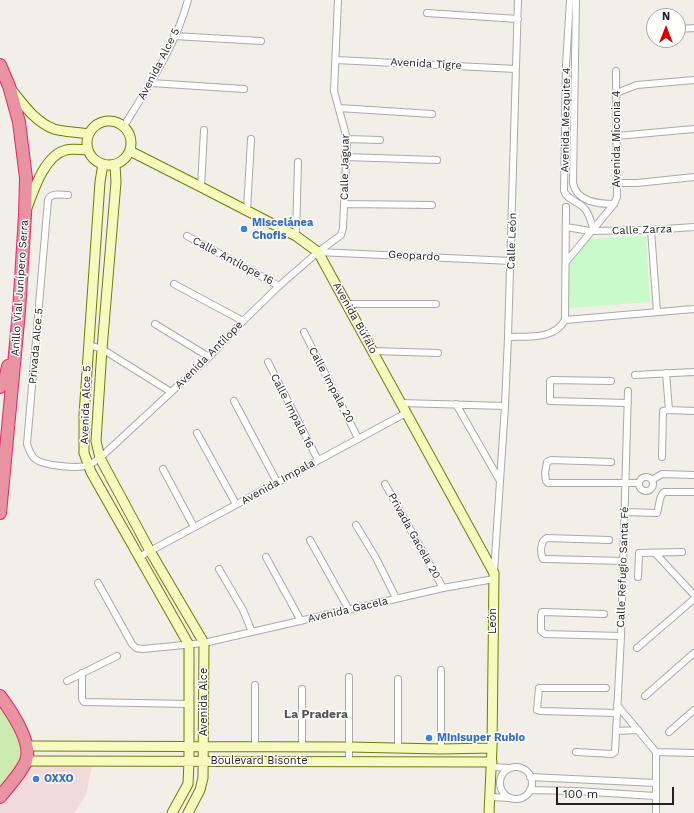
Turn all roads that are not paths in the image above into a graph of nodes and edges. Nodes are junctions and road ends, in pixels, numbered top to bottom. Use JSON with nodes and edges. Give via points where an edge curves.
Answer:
{"nodes":[{"id":1,"x":188,"y":0,"type":"edge"},
{"id":2,"x":338,"y":0,"type":"edge"},
{"id":3,"x":518,"y":0,"type":"edge"},
{"id":4,"x":570,"y":0,"type":"edge"},
{"id":5,"x":576,"y":0,"type":"edge"},
{"id":6,"x":427,"y":14,"type":"dead end"},
{"id":7,"x":518,"y":19,"type":"junction"},
{"id":8,"x":174,"y":36,"type":"junction"},
{"id":9,"x":261,"y":41,"type":"dead end"},
{"id":10,"x":336,"y":60,"type":"junction"},
{"id":11,"x":0,"y":65,"type":"edge"},
{"id":12,"x":566,"y":65,"type":"junction"},
{"id":13,"x":574,"y":65,"type":"junction"},
{"id":14,"x":516,"y":69,"type":"junction"},
{"id":15,"x":616,"y":71,"type":"dead end"},
{"id":16,"x":694,"y":80,"type":"edge"},
{"id":17,"x":151,"y":83,"type":"junction"},
{"id":18,"x":9,"y":86,"type":"junction"},
{"id":19,"x":244,"y":89,"type":"dead end"},
{"id":20,"x":616,"y":93,"type":"junction"},
{"id":21,"x":339,"y":108,"type":"junction"},
{"id":22,"x":432,"y":114,"type":"dead end"},
{"id":23,"x":124,"y":126,"type":"junction"},
{"id":24,"x":694,"y":129,"type":"edge"},
{"id":25,"x":204,"y":130,"type":"dead end"},
{"id":26,"x":89,"y":134,"type":"junction"},
{"id":27,"x":617,"y":136,"type":"junction"},
{"id":28,"x":251,"y":139,"type":"dead end"},
{"id":29,"x":347,"y":139,"type":"junction"},
{"id":30,"x":380,"y":140,"type":"dead end"},
{"id":31,"x":565,"y":147,"type":"junction"},
{"id":32,"x":573,"y":147,"type":"junction"},
{"id":33,"x":88,"y":150,"type":"junction"},
{"id":34,"x":130,"y":151,"type":"junction"},
{"id":35,"x":345,"y":157,"type":"junction"},
{"id":36,"x":437,"y":160,"type":"dead end"},
{"id":37,"x":298,"y":162,"type":"dead end"},
{"id":38,"x":103,"y":164,"type":"junction"},
{"id":39,"x":115,"y":165,"type":"junction"},
{"id":40,"x":694,"y":177,"type":"edge"},
{"id":41,"x":617,"y":183,"type":"junction"},
{"id":42,"x":201,"y":186,"type":"junction"},
{"id":43,"x":68,"y":195,"type":"dead end"},
{"id":44,"x":578,"y":199,"type":"junction"},
{"id":45,"x":344,"y":204,"type":"junction"},
{"id":46,"x":614,"y":204,"type":"junction"},
{"id":47,"x":432,"y":205,"type":"dead end"},
{"id":48,"x":566,"y":207,"type":"dead end"},
{"id":49,"x":247,"y":210,"type":"junction"},
{"id":50,"x":25,"y":215,"type":"junction"},
{"id":51,"x":694,"y":227,"type":"edge"},
{"id":52,"x":566,"y":228,"type":"junction"},
{"id":53,"x":591,"y":230,"type":"junction"},
{"id":54,"x":651,"y":230,"type":"junction"},
{"id":55,"x":187,"y":236,"type":"dead end"},
{"id":56,"x":296,"y":236,"type":"junction"},
{"id":57,"x":318,"y":252,"type":"junction"},
{"id":58,"x":511,"y":261,"type":"junction"},
{"id":59,"x":566,"y":262,"type":"junction"},
{"id":60,"x":174,"y":284,"type":"dead end"},
{"id":61,"x":280,"y":286,"type":"junction"},
{"id":62,"x":347,"y":304,"type":"junction"},
{"id":63,"x":436,"y":304,"type":"dead end"},
{"id":64,"x":694,"y":309,"type":"edge"},
{"id":65,"x":19,"y":311,"type":"junction"},
{"id":66,"x":657,"y":312,"type":"junction"},
{"id":67,"x":565,"y":320,"type":"junction"},
{"id":68,"x":243,"y":321,"type":"junction"},
{"id":69,"x":155,"y":324,"type":"dead end"},
{"id":70,"x":304,"y":332,"type":"dead end"},
{"id":71,"x":508,"y":337,"type":"junction"},
{"id":72,"x":89,"y":345,"type":"junction"},
{"id":73,"x":102,"y":349,"type":"junction"},
{"id":74,"x":373,"y":351,"type":"junction"},
{"id":75,"x":438,"y":353,"type":"dead end"},
{"id":76,"x":210,"y":357,"type":"junction"},
{"id":77,"x":268,"y":362,"type":"dead end"},
{"id":78,"x":694,"y":372,"type":"edge"},
{"id":79,"x":666,"y":373,"type":"junction"},
{"id":80,"x":635,"y":375,"type":"dead end"},
{"id":81,"x":611,"y":381,"type":"dead end"},
{"id":82,"x":0,"y":387,"type":"edge"},
{"id":83,"x":628,"y":391,"type":"dead end"},
{"id":84,"x":171,"y":392,"type":"junction"},
{"id":85,"x":234,"y":401,"type":"dead end"},
{"id":86,"x":401,"y":403,"type":"junction"},
{"id":87,"x":628,"y":403,"type":"junction"},
{"id":88,"x":456,"y":404,"type":"junction"},
{"id":89,"x":505,"y":406,"type":"junction"},
{"id":90,"x":669,"y":410,"type":"junction"},
{"id":91,"x":694,"y":411,"type":"edge"},
{"id":92,"x":406,"y":413,"type":"junction"},
{"id":93,"x":0,"y":423,"type":"edge"},
{"id":94,"x":197,"y":433,"type":"dead end"},
{"id":95,"x":358,"y":438,"type":"junction"},
{"id":96,"x":662,"y":457,"type":"dead end"},
{"id":97,"x":100,"y":458,"type":"junction"},
{"id":98,"x":318,"y":460,"type":"junction"},
{"id":99,"x":611,"y":462,"type":"dead end"},
{"id":100,"x":88,"y":465,"type":"junction"},
{"id":101,"x":163,"y":469,"type":"dead end"},
{"id":102,"x":694,"y":475,"type":"edge"},
{"id":103,"x":652,"y":480,"type":"junction"},
{"id":104,"x":500,"y":481,"type":"junction"},
{"id":105,"x":277,"y":482,"type":"junction"},
{"id":106,"x":626,"y":483,"type":"junction"},
{"id":107,"x":639,"y":483,"type":"junction"},
{"id":108,"x":385,"y":484,"type":"dead end"},
{"id":109,"x":694,"y":492,"type":"edge"},
{"id":110,"x":0,"y":502,"type":"edge"},
{"id":111,"x":236,"y":504,"type":"junction"},
{"id":112,"x":624,"y":512,"type":"junction"},
{"id":113,"x":0,"y":513,"type":"edge"},
{"id":114,"x":356,"y":525,"type":"dead end"},
{"id":115,"x":194,"y":527,"type":"junction"},
{"id":116,"x":310,"y":540,"type":"dead end"},
{"id":117,"x":608,"y":540,"type":"dead end"},
{"id":118,"x":150,"y":551,"type":"junction"},
{"id":119,"x":682,"y":552,"type":"dead end"},
{"id":120,"x":655,"y":553,"type":"junction"},
{"id":121,"x":139,"y":557,"type":"junction"},
{"id":122,"x":266,"y":557,"type":"dead end"},
{"id":123,"x":623,"y":561,"type":"junction"},
{"id":124,"x":219,"y":569,"type":"dead end"},
{"id":125,"x":494,"y":576,"type":"junction"},
{"id":126,"x":638,"y":577,"type":"dead end"},
{"id":127,"x":98,"y":584,"type":"dead end"},
{"id":128,"x":443,"y":588,"type":"junction"},
{"id":129,"x":693,"y":594,"type":"edge"},
{"id":130,"x":396,"y":598,"type":"junction"},
{"id":131,"x":349,"y":610,"type":"junction"},
{"id":132,"x":604,"y":614,"type":"dead end"},
{"id":133,"x":301,"y":621,"type":"junction"},
{"id":134,"x":252,"y":632,"type":"junction"},
{"id":135,"x":621,"y":636,"type":"junction"},
{"id":136,"x":204,"y":643,"type":"junction"},
{"id":137,"x":189,"y":645,"type":"junction"},
{"id":138,"x":638,"y":648,"type":"dead end"},
{"id":139,"x":694,"y":653,"type":"edge"},
{"id":140,"x":117,"y":656,"type":"dead end"},
{"id":141,"x":441,"y":670,"type":"dead end"},
{"id":142,"x":82,"y":673,"type":"junction"},
{"id":143,"x":349,"y":677,"type":"dead end"},
{"id":144,"x":398,"y":680,"type":"dead end"},
{"id":145,"x":66,"y":681,"type":"dead end"},
{"id":146,"x":255,"y":686,"type":"dead end"},
{"id":147,"x":606,"y":688,"type":"dead end"},
{"id":148,"x":302,"y":689,"type":"dead end"},
{"id":149,"x":0,"y":696,"type":"edge"},
{"id":150,"x":645,"y":696,"type":"dead end"},
{"id":151,"x":189,"y":704,"type":"junction"},
{"id":152,"x":617,"y":705,"type":"junction"},
{"id":153,"x":617,"y":713,"type":"junction"},
{"id":154,"x":693,"y":713,"type":"edge"},
{"id":155,"x":638,"y":730,"type":"junction"},
{"id":156,"x":616,"y":731,"type":"junction"},
{"id":157,"x":669,"y":732,"type":"dead end"},
{"id":158,"x":28,"y":746,"type":"junction"},
{"id":159,"x":76,"y":747,"type":"junction"},
{"id":160,"x":189,"y":747,"type":"junction"},
{"id":161,"x":203,"y":747,"type":"junction"},
{"id":162,"x":255,"y":747,"type":"junction"},
{"id":163,"x":302,"y":747,"type":"junction"},
{"id":164,"x":349,"y":747,"type":"junction"},
{"id":165,"x":398,"y":748,"type":"junction"},
{"id":166,"x":492,"y":748,"type":"junction"},
{"id":167,"x":441,"y":749,"type":"junction"},
{"id":168,"x":576,"y":752,"type":"dead end"},
{"id":169,"x":656,"y":752,"type":"junction"},
{"id":170,"x":694,"y":753,"type":"edge"},
{"id":171,"x":26,"y":761,"type":"junction"},
{"id":172,"x":77,"y":761,"type":"junction"},
{"id":173,"x":189,"y":761,"type":"junction"},
{"id":174,"x":203,"y":761,"type":"junction"},
{"id":175,"x":349,"y":762,"type":"junction"},
{"id":176,"x":492,"y":764,"type":"junction"},
{"id":177,"x":512,"y":768,"type":"junction"},
{"id":178,"x":530,"y":777,"type":"junction"},
{"id":179,"x":656,"y":783,"type":"junction"},
{"id":180,"x":530,"y":790,"type":"junction"},
{"id":181,"x":655,"y":796,"type":"junction"},
{"id":182,"x":0,"y":797,"type":"edge"},
{"id":183,"x":491,"y":797,"type":"junction"},
{"id":184,"x":511,"y":798,"type":"junction"},
{"id":185,"x":172,"y":813,"type":"edge"},
{"id":186,"x":188,"y":813,"type":"edge"},
{"id":187,"x":489,"y":813,"type":"edge"},
{"id":188,"x":656,"y":813,"type":"edge"}],
"edges":[{"from":1,"to":8,"type":"street","name":"Avenida Alce 5"},
{"from":2,"to":10,"type":"street","name":"Calle Jaguar"},
{"from":3,"to":7,"type":"street","name":"Calle León"},
{"from":4,"to":12,"type":"street","name":"Avenida Mezquite 4"},
{"from":5,"to":13,"type":"street","name":"Avenida Mezquite 4"},
{"from":6,"to":7,"type":"street"},
{"from":7,"to":14,"type":"street","name":"Calle León"},
{"from":8,"to":9,"type":"street"},
{"from":8,"to":17,"type":"street","name":"Avenida Alce 5"},
{"from":10,"to":14,"type":"street","name":"Avenida Tigre"},
{"from":10,"to":21,"type":"street","name":"Calle Jaguar","via":[[334,91]]},
{"from":11,"to":18,"type":"highway","name":"Anillo Vial Junípero Serra"},
{"from":12,"to":13,"type":"street"},
{"from":12,"to":31,"type":"street","name":"Avenida Mezquite 4"},
{"from":13,"to":32,"type":"street","name":"Avenida Mezquite 4"},
{"from":14,"to":58,"type":"street","name":"Calle León"},
{"from":15,"to":20,"type":"street","name":"Avenida Miconia 4"},
{"from":16,"to":20,"type":"street","via":[[637,85]]},
{"from":17,"to":19,"type":"street"},
{"from":17,"to":23,"type":"street","name":"Avenida Alce 5"},
{"from":18,"to":26,"type":"street","via":[[28,110],[44,124],[56,129]]},
{"from":18,"to":50,"type":"highway","name":"Anillo Vial Junípero Serra","via":[[19,122],[26,178]]},
{"from":20,"to":27,"type":"street","name":"Avenida Miconia 4"},
{"from":21,"to":22,"type":"street"},
{"from":21,"to":29,"type":"street","name":"Calle Jaguar"},
{"from":23,"to":26,"type":"street","via":[[109,120],[100,122]]},
{"from":23,"to":34,"type":"street","via":[[130,134]]},
{"from":24,"to":27,"type":"street"},
{"from":25,"to":42,"type":"street"},
{"from":26,"to":33,"type":"street"},
{"from":27,"to":41,"type":"street","name":"Avenida Miconia 4"},
{"from":28,"to":49,"type":"street"},
{"from":29,"to":30,"type":"street"},
{"from":29,"to":35,"type":"street","name":"Calle Jaguar"},
{"from":31,"to":32,"type":"street"},
{"from":31,"to":44,"type":"street","name":"Avenida Mezquite 4","via":[[564,191],[568,197]]},
{"from":32,"to":44,"type":"street","name":"Avenida Mezquite 4","via":[[573,183]]},
{"from":33,"to":38,"type":"street","via":[[91,156]]},
{"from":33,"to":50,"type":"street","via":[[66,150],[53,157],[34,189]]},
{"from":34,"to":39,"type":"street"},
{"from":34,"to":42,"type":"street","name":"Avenida Búfalo"},
{"from":35,"to":36,"type":"street"},
{"from":35,"to":45,"type":"street","name":"Calle Jaguar"},
{"from":37,"to":56,"type":"street"},
{"from":38,"to":39,"type":"street"},
{"from":38,"to":72,"type":"street","name":"Avenida Alce 5"},
{"from":39,"to":73,"type":"street","name":"Avenida Alce 5"},
{"from":40,"to":41,"type":"street"},
{"from":41,"to":46,"type":"street","name":"Avenida Miconia 4"},
{"from":42,"to":49,"type":"street","name":"Avenida Búfalo"},
{"from":43,"to":100,"type":"street","name":"Privada Alce 5","via":[[52,194],[48,200],[28,444],[30,453],[41,463],[57,466]]},
{"from":44,"to":46,"type":"street","name":"Avenida Mezquite 4"},
{"from":44,"to":53,"type":"street","name":"Avenida Mezquite 4","via":[[587,212]]},
{"from":45,"to":47,"type":"street"},
{"from":45,"to":57,"type":"street","name":"Calle Jaguar","via":[[341,235]]},
{"from":46,"to":53,"type":"street","name":"Avenida Miconia 4"},
{"from":48,"to":52,"type":"street"},
{"from":49,"to":56,"type":"street","name":"Avenida Búfalo"},
{"from":50,"to":65,"type":"highway","name":"Anillo Vial Junípero Serra"},
{"from":51,"to":54,"type":"street","name":"Calle Zarza"},
{"from":52,"to":53,"type":"street","name":"Calle Zarza"},
{"from":52,"to":59,"type":"street"},
{"from":53,"to":54,"type":"street","name":"Calle Zarza"},
{"from":53,"to":59,"type":"street","name":"Avenida Miconia 4"},
{"from":54,"to":66,"type":"street"},
{"from":55,"to":61,"type":"street","name":"Calle Antílope 16"},
{"from":56,"to":57,"type":"street","name":"Avenida Búfalo"},
{"from":57,"to":58,"type":"street","name":"Geopardo"},
{"from":57,"to":61,"type":"street","name":"Avenida Antílope"},
{"from":57,"to":62,"type":"street","name":"Avenida Búfalo"},
{"from":58,"to":71,"type":"street","name":"Calle León"},
{"from":59,"to":67,"type":"street"},
{"from":60,"to":68,"type":"street"},
{"from":61,"to":68,"type":"street","name":"Avenida Antílope"},
{"from":62,"to":63,"type":"street"},
{"from":62,"to":74,"type":"street","name":"Avenida Búfalo"},
{"from":64,"to":66,"type":"street"},
{"from":65,"to":82,"type":"highway","via":[[5,381]]},
{"from":65,"to":113,"type":"highway","name":"Anillo Vial Junípero Serra"},
{"from":66,"to":67,"type":"street"},
{"from":67,"to":71,"type":"street","via":[[547,335]]},
{"from":68,"to":76,"type":"street","name":"Avenida Antílope"},
{"from":69,"to":76,"type":"street"},
{"from":70,"to":95,"type":"street","name":"Calle Impala 20"},
{"from":71,"to":89,"type":"street","name":"Calle León"},
{"from":72,"to":73,"type":"street"},
{"from":72,"to":100,"type":"street","name":"Avenida Alce 5","via":[[84,415],[84,453]]},
{"from":73,"to":84,"type":"street"},
{"from":73,"to":97,"type":"street","name":"Avenida Alce 5","via":[[96,442]]},
{"from":74,"to":75,"type":"street"},
{"from":74,"to":86,"type":"street","name":"Avenida Búfalo"},
{"from":76,"to":84,"type":"street","name":"Avenida Antílope"},
{"from":77,"to":98,"type":"street","name":"Calle Impala 16"},
{"from":78,"to":79,"type":"street"},
{"from":79,"to":80,"type":"street"},
{"from":79,"to":90,"type":"street"},
{"from":81,"to":87,"type":"street","via":[[552,380],[550,401]]},
{"from":83,"to":87,"type":"street","name":"Calle Refugio Santa Fé"},
{"from":84,"to":97,"type":"street","name":"Avenida Antílope"},
{"from":85,"to":105,"type":"street"},
{"from":86,"to":88,"type":"street"},
{"from":86,"to":92,"type":"street","name":"Avenida Búfalo"},
{"from":87,"to":106,"type":"street","name":"Calle Refugio Santa Fé"},
{"from":88,"to":89,"type":"street"},
{"from":88,"to":104,"type":"street"},
{"from":89,"to":104,"type":"street","name":"Calle León"},
{"from":90,"to":91,"type":"street"},
{"from":90,"to":96,"type":"street","via":[[662,412]]},
{"from":92,"to":95,"type":"street","name":"Avenida Impala"},
{"from":92,"to":125,"type":"street","name":"Avenida Búfalo"},
{"from":93,"to":110,"type":"highway"},
{"from":94,"to":111,"type":"street"},
{"from":95,"to":98,"type":"street","name":"Avenida Impala"},
{"from":97,"to":100,"type":"street","name":"Avenida Antílope"},
{"from":97,"to":118,"type":"street","name":"Avenida Alce 5"},
{"from":98,"to":105,"type":"street","name":"Avenida Impala"},
{"from":99,"to":106,"type":"street","via":[[552,460],[547,462],[546,481]]},
{"from":100,"to":121,"type":"street","name":"Avenida Alce 5"},
{"from":101,"to":115,"type":"street"},
{"from":102,"to":103,"type":"street","via":[[662,474]]},
{"from":103,"to":107,"type":"street","via":[[644,477]]},
{"from":103,"to":107,"type":"street","via":[[653,485],[648,491],[642,490]]},
{"from":104,"to":125,"type":"street","name":"León"},
{"from":105,"to":111,"type":"street","name":"Avenida Impala"},
{"from":106,"to":107,"type":"street"},
{"from":106,"to":112,"type":"street","name":"Calle Refugio Santa Fé"},
{"from":108,"to":128,"type":"street","name":"Privada Gacela 20"},
{"from":109,"to":112,"type":"street","via":[[664,492],[661,494],[657,513]]},
{"from":111,"to":115,"type":"street","name":"Avenida Impala"},
{"from":112,"to":123,"type":"street","name":"Calle Refugio Santa Fé"},
{"from":114,"to":130,"type":"street"},
{"from":115,"to":118,"type":"street","name":"Avenida Impala"},
{"from":116,"to":131,"type":"street"},
{"from":117,"to":123,"type":"street","via":[[546,538],[542,542],[542,556],[547,560]]},
{"from":118,"to":121,"type":"street","name":"Avenida Impala"},
{"from":118,"to":136,"type":"street","name":"Avenida Alce 5"},
{"from":119,"to":120,"type":"street"},
{"from":120,"to":126,"type":"street","via":[[639,553]]},
{"from":120,"to":129,"type":"street"},
{"from":121,"to":137,"type":"street","name":"Avenida Alce 5"},
{"from":122,"to":133,"type":"street"},
{"from":123,"to":135,"type":"street","name":"Calle Refugio Santa Fé"},
{"from":124,"to":134,"type":"street","via":[[243,610]]},
{"from":125,"to":128,"type":"street","name":"Avenida Gacela"},
{"from":125,"to":166,"type":"street","name":"León"},
{"from":127,"to":137,"type":"street","name":"Avenida Gacela","via":[[136,648]]},
{"from":128,"to":130,"type":"street","name":"Avenida Gacela"},
{"from":129,"to":138,"type":"street"},
{"from":130,"to":131,"type":"street","name":"Avenida Gacela"},
{"from":131,"to":133,"type":"street","name":"Avenida Gacela"},
{"from":132,"to":135,"type":"street","via":[[542,612],[541,631],[545,634]]},
{"from":133,"to":134,"type":"street","name":"Avenida Gacela"},
{"from":134,"to":136,"type":"street","name":"Avenida Gacela"},
{"from":135,"to":152,"type":"street","name":"Calle Refugio Santa Fé"},
{"from":136,"to":137,"type":"street","name":"Avenida Gacela"},
{"from":136,"to":161,"type":"street","name":"Avenida Alce"},
{"from":137,"to":151,"type":"street","name":"Avenida Alce"},
{"from":139,"to":150,"type":"street"},
{"from":140,"to":142,"type":"street"},
{"from":141,"to":167,"type":"street"},
{"from":142,"to":145,"type":"street"},
{"from":142,"to":151,"type":"street","via":[[84,702]]},
{"from":143,"to":164,"type":"street"},
{"from":144,"to":165,"type":"street"},
{"from":146,"to":162,"type":"street"},
{"from":147,"to":153,"type":"street","via":[[539,688],[537,710]]},
{"from":148,"to":163,"type":"street"},
{"from":149,"to":158,"type":"highway"},
{"from":151,"to":160,"type":"street","name":"Avenida Alce"},
{"from":152,"to":153,"type":"street","name":"Calle Refugio Santa Fé"},
{"from":152,"to":155,"type":"street"},
{"from":153,"to":156,"type":"street","name":"Calle Refugio Santa Fé"},
{"from":154,"to":157,"type":"street"},
{"from":155,"to":156,"type":"street"},
{"from":155,"to":169,"type":"street"},
{"from":156,"to":168,"type":"street","name":"Calle Refugio Santa Fé","via":[[615,752],[612,754]]},
{"from":158,"to":159,"type":"street","name":"Boulevard Bisonte"},
{"from":158,"to":171,"type":"highway"},
{"from":159,"to":160,"type":"street","name":"Boulevard Bisonte"},
{"from":159,"to":172,"type":"street"},
{"from":160,"to":161,"type":"street","name":"Boulevard Bisonte"},
{"from":160,"to":173,"type":"street","name":"Avenida Alce"},
{"from":161,"to":162,"type":"street","name":"Boulevard Bisonte"},
{"from":161,"to":174,"type":"street","name":"Avenida Alce"},
{"from":162,"to":163,"type":"street","name":"Boulevard Bisonte"},
{"from":163,"to":164,"type":"street","name":"Boulevard Bisonte"},
{"from":164,"to":165,"type":"street","name":"Boulevard Bisonte"},
{"from":164,"to":175,"type":"street"},
{"from":165,"to":167,"type":"street","name":"Boulevard Bisonte"},
{"from":166,"to":167,"type":"street","name":"Boulevard Bisonte"},
{"from":166,"to":176,"type":"street","name":"León"},
{"from":169,"to":170,"type":"street"},
{"from":169,"to":179,"type":"street"},
{"from":171,"to":172,"type":"street","name":"Boulevard Bisonte"},
{"from":171,"to":182,"type":"highway"},
{"from":172,"to":173,"type":"street","name":"Boulevard Bisonte"},
{"from":173,"to":174,"type":"street","name":"Boulevard Bisonte"},
{"from":173,"to":185,"type":"street","name":"Avenida Alce","via":[[187,788]]},
{"from":174,"to":175,"type":"street","name":"Boulevard Bisonte"},
{"from":174,"to":186,"type":"street","name":"Avenida Alce","via":[[202,785]]},
{"from":175,"to":176,"type":"street","name":"Boulevard Bisonte"},
{"from":176,"to":177,"type":"street"},
{"from":176,"to":183,"type":"street","name":"León"},
{"from":177,"to":178,"type":"street","via":[[525,770]]},
{"from":177,"to":184,"type":"street","via":[[502,776],[500,785],[503,793]]},
{"from":178,"to":179,"type":"street"},
{"from":178,"to":180,"type":"street"},
{"from":179,"to":181,"type":"street"},
{"from":180,"to":181,"type":"street"},
{"from":180,"to":184,"type":"street","via":[[519,798]]},
{"from":181,"to":188,"type":"street"},
{"from":183,"to":184,"type":"street"},
{"from":183,"to":187,"type":"street","name":"León"}]}
